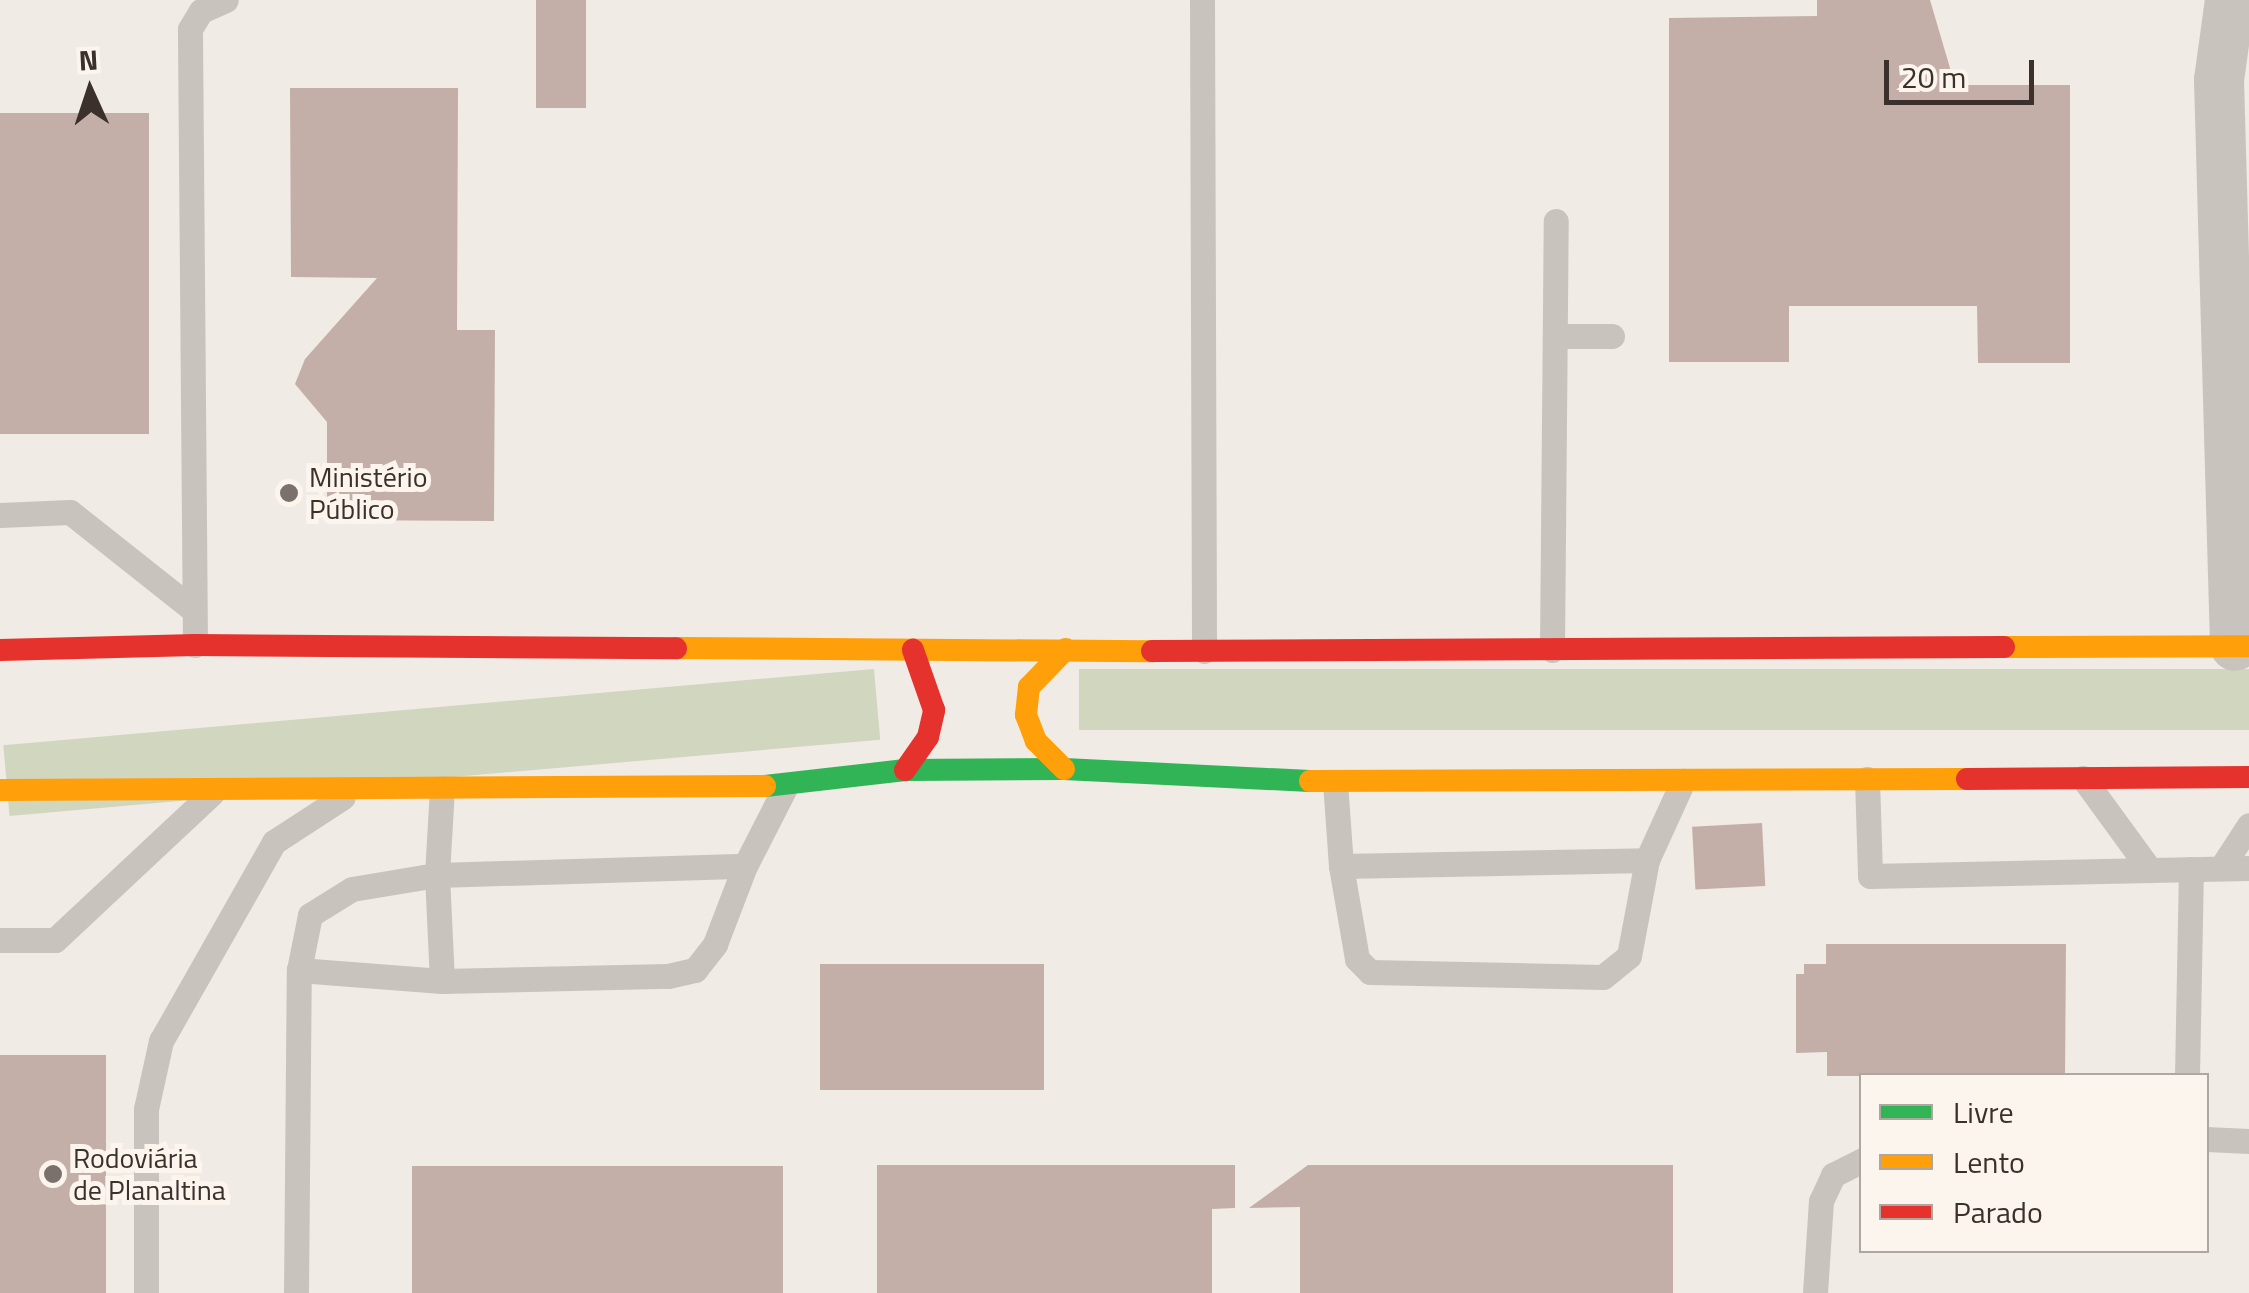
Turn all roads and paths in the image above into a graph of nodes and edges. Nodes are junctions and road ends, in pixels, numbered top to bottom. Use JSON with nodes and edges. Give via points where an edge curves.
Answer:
{"nodes":[{"id":1,"x":226,"y":0,"type":"edge"},
{"id":2,"x":1202,"y":0,"type":"edge"},
{"id":3,"x":2230,"y":0,"type":"edge"},
{"id":4,"x":1556,"y":221,"type":"dead end"},
{"id":5,"x":1555,"y":336,"type":"junction"},
{"id":6,"x":1612,"y":336,"type":"dead end"},
{"id":7,"x":0,"y":515,"type":"edge"},
{"id":8,"x":191,"y":608,"type":"junction"},
{"id":9,"x":194,"y":646,"type":"junction"},
{"id":10,"x":2242,"y":646,"type":"edge"},
{"id":11,"x":1066,"y":648,"type":"junction"},
{"id":12,"x":0,"y":650,"type":"edge"},
{"id":13,"x":913,"y":650,"type":"junction"},
{"id":14,"x":1552,"y":650,"type":"junction"},
{"id":15,"x":1204,"y":651,"type":"junction"},
{"id":16,"x":1064,"y":769,"type":"junction"},
{"id":17,"x":905,"y":770,"type":"junction"},
{"id":18,"x":2249,"y":777,"type":"edge"},
{"id":19,"x":2082,"y":778,"type":"junction"},
{"id":20,"x":1867,"y":779,"type":"junction"},
{"id":21,"x":1683,"y":781,"type":"junction"},
{"id":22,"x":1334,"y":782,"type":"junction"},
{"id":23,"x":786,"y":786,"type":"junction"},
{"id":24,"x":358,"y":788,"type":"junction"},
{"id":25,"x":442,"y":788,"type":"junction"},
{"id":26,"x":216,"y":789,"type":"junction"},
{"id":27,"x":0,"y":790,"type":"edge"},
{"id":28,"x":2249,"y":825,"type":"edge"},
{"id":29,"x":1647,"y":860,"type":"junction"},
{"id":30,"x":745,"y":866,"type":"junction"},
{"id":31,"x":1342,"y":866,"type":"junction"},
{"id":32,"x":2221,"y":868,"type":"junction"},
{"id":33,"x":2249,"y":868,"type":"edge"},
{"id":34,"x":2191,"y":869,"type":"junction"},
{"id":35,"x":2150,"y":870,"type":"junction"},
{"id":36,"x":436,"y":875,"type":"junction"},
{"id":37,"x":0,"y":940,"type":"edge"},
{"id":38,"x":299,"y":970,"type":"junction"},
{"id":39,"x":442,"y":981,"type":"junction"},
{"id":40,"x":2188,"y":1073,"type":"edge"},
{"id":41,"x":2209,"y":1139,"type":"edge"},
{"id":42,"x":2249,"y":1141,"type":"edge"},
{"id":43,"x":1859,"y":1162,"type":"edge"},
{"id":44,"x":146,"y":1293,"type":"edge"},
{"id":45,"x":296,"y":1293,"type":"edge"},
{"id":46,"x":1815,"y":1293,"type":"edge"}],
"edges":[{"from":1,"to":8,"type":"lane","via":[[202,11],[190,29]]},
{"from":2,"to":15,"type":"lane"},
{"from":3,"to":10,"type":"street","via":[[2219,80]]},
{"from":4,"to":5,"type":"lane"},
{"from":5,"to":6,"type":"lane"},
{"from":5,"to":14,"type":"lane"},
{"from":7,"to":8,"type":"lane","via":[[70,512]]},
{"from":8,"to":9,"type":"lane"},
{"from":9,"to":12,"type":"street"},
{"from":9,"to":13,"type":"street"},
{"from":10,"to":14,"type":"street"},
{"from":11,"to":13,"type":"street"},
{"from":11,"to":15,"type":"street"},
{"from":11,"to":16,"type":"street","via":[[1029,687],[1026,715],[1036,741]]},
{"from":13,"to":17,"type":"street","via":[[934,710],[928,737]]},
{"from":14,"to":15,"type":"street"},
{"from":16,"to":17,"type":"street"},
{"from":16,"to":22,"type":"street"},
{"from":17,"to":23,"type":"street"},
{"from":18,"to":19,"type":"street"},
{"from":19,"to":20,"type":"street"},
{"from":19,"to":35,"type":"lane"},
{"from":20,"to":21,"type":"street"},
{"from":20,"to":35,"type":"lane","via":[[1870,876]]},
{"from":21,"to":22,"type":"street"},
{"from":21,"to":29,"type":"lane"},
{"from":22,"to":31,"type":"lane"},
{"from":23,"to":25,"type":"street"},
{"from":23,"to":30,"type":"lane"},
{"from":24,"to":25,"type":"street"},
{"from":24,"to":26,"type":"street"},
{"from":24,"to":44,"type":"lane","via":[[274,842],[161,1041],[146,1109]]},
{"from":25,"to":36,"type":"lane"},
{"from":26,"to":27,"type":"street"},
{"from":26,"to":37,"type":"lane","via":[[56,940]]},
{"from":28,"to":32,"type":"lane"},
{"from":29,"to":31,"type":"lane"},
{"from":29,"to":31,"type":"lane","via":[[1629,956],[1603,977],[1370,972],[1357,959]]},
{"from":30,"to":36,"type":"lane"},
{"from":30,"to":39,"type":"lane","via":[[715,944],[695,970]]},
{"from":32,"to":33,"type":"lane"},
{"from":32,"to":34,"type":"lane"},
{"from":34,"to":35,"type":"lane"},
{"from":34,"to":40,"type":"lane"},
{"from":36,"to":38,"type":"lane","via":[[352,888],[310,915]]},
{"from":36,"to":39,"type":"lane"},
{"from":38,"to":39,"type":"lane"},
{"from":38,"to":45,"type":"lane"},
{"from":41,"to":42,"type":"lane"},
{"from":43,"to":46,"type":"lane","via":[[1833,1176],[1821,1201]]}]}
